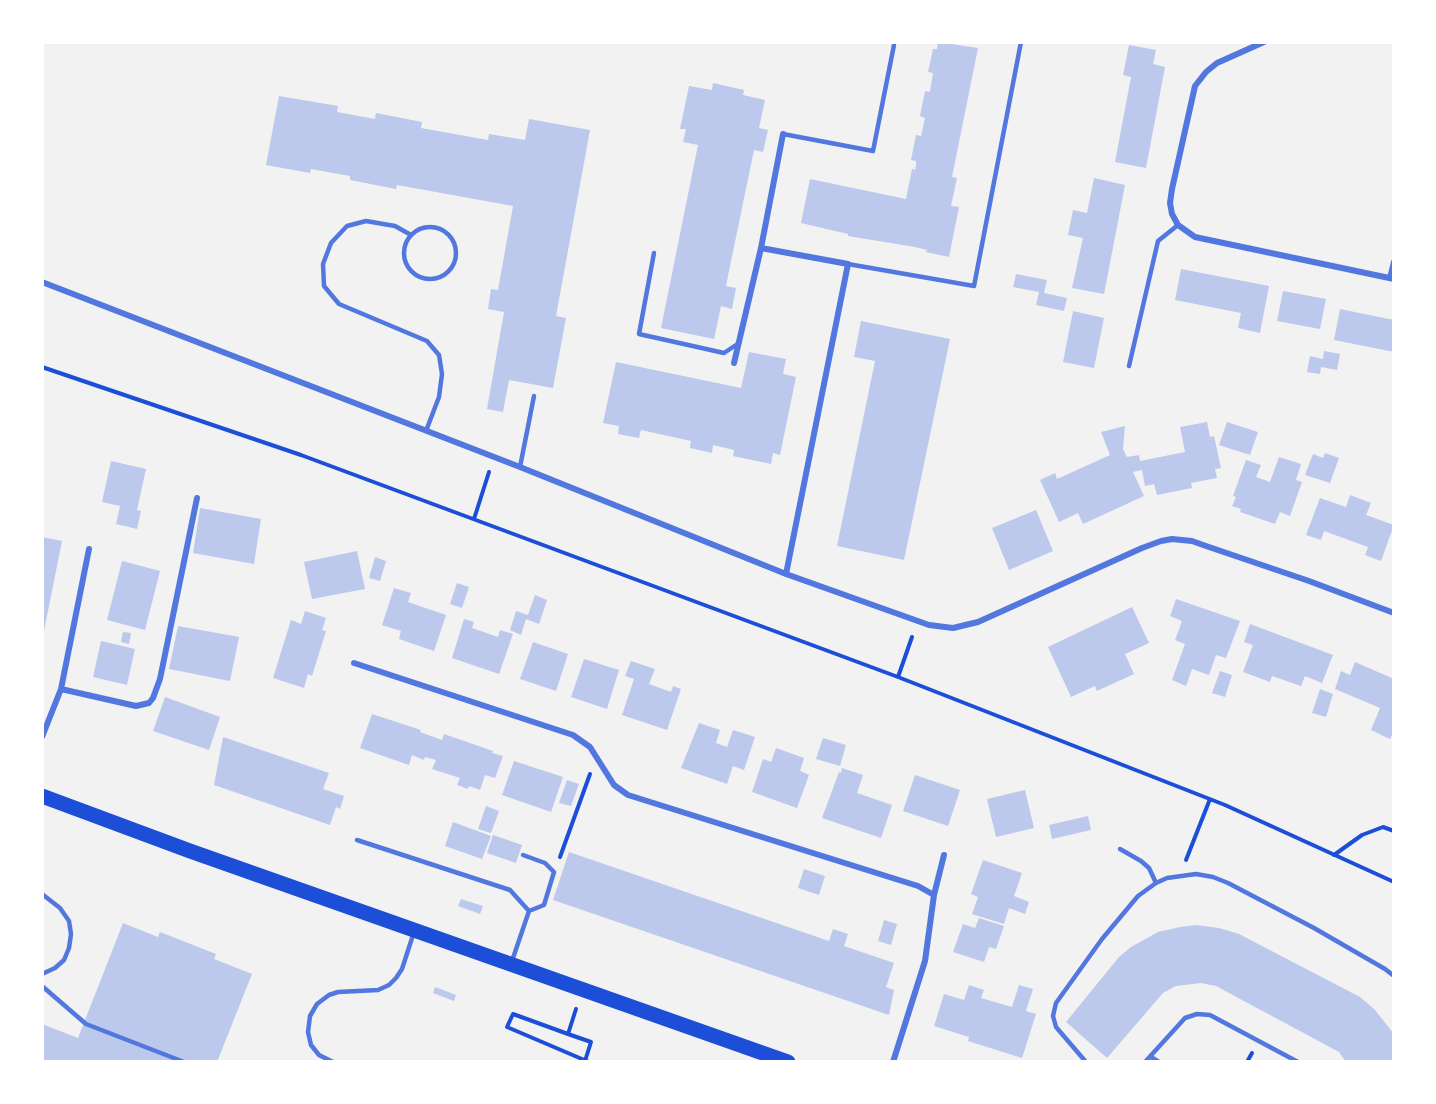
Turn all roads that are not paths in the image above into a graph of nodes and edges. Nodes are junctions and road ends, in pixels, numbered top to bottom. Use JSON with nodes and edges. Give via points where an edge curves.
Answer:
{"nodes":[{"id":1,"x":1021,"y":42,"type":"edge"},
{"id":2,"x":1264,"y":42,"type":"edge"},
{"id":3,"x":894,"y":45,"type":"dead end"},
{"id":4,"x":783,"y":134,"type":"joint"},
{"id":5,"x":1179,"y":225,"type":"junction"},
{"id":6,"x":411,"y":235,"type":"junction"},
{"id":7,"x":761,"y":248,"type":"junction"},
{"id":8,"x":654,"y":253,"type":"dead end"},
{"id":9,"x":1394,"y":262,"type":"edge"},
{"id":10,"x":848,"y":264,"type":"junction"},
{"id":11,"x":1392,"y":278,"type":"edge"},
{"id":12,"x":42,"y":282,"type":"edge"},
{"id":13,"x":739,"y":342,"type":"junction"},
{"id":14,"x":734,"y":363,"type":"dead end"},
{"id":15,"x":1128,"y":366,"type":"dead end"},
{"id":16,"x":534,"y":396,"type":"dead end"},
{"id":17,"x":426,"y":431,"type":"junction"},
{"id":18,"x":520,"y":467,"type":"junction"},
{"id":19,"x":197,"y":498,"type":"dead end"},
{"id":20,"x":90,"y":549,"type":"dead end"},
{"id":21,"x":786,"y":574,"type":"junction"},
{"id":22,"x":1394,"y":613,"type":"edge"},
{"id":23,"x":354,"y":663,"type":"dead end"},
{"id":24,"x":61,"y":689,"type":"junction"},
{"id":25,"x":42,"y":737,"type":"edge"},
{"id":26,"x":42,"y":796,"type":"edge"},
{"id":27,"x":357,"y":840,"type":"dead end"},
{"id":28,"x":1120,"y":849,"type":"dead end"},
{"id":29,"x":523,"y":855,"type":"dead end"},
{"id":30,"x":944,"y":855,"type":"dead end"},
{"id":31,"x":1156,"y":883,"type":"junction"},
{"id":32,"x":42,"y":894,"type":"edge"},
{"id":33,"x":934,"y":895,"type":"junction"},
{"id":34,"x":529,"y":911,"type":"junction"},
{"id":35,"x":415,"y":929,"type":"junction"},
{"id":36,"x":511,"y":963,"type":"junction"},
{"id":37,"x":42,"y":974,"type":"edge"},
{"id":38,"x":1394,"y":976,"type":"edge"},
{"id":39,"x":42,"y":986,"type":"edge"},
{"id":40,"x":1150,"y":1058,"type":"junction"},
{"id":41,"x":184,"y":1062,"type":"edge"},
{"id":42,"x":333,"y":1062,"type":"edge"},
{"id":43,"x":788,"y":1062,"type":"edge"},
{"id":44,"x":894,"y":1062,"type":"edge"},
{"id":45,"x":1086,"y":1062,"type":"edge"},
{"id":46,"x":1145,"y":1062,"type":"edge"},
{"id":47,"x":1159,"y":1062,"type":"edge"},
{"id":48,"x":1298,"y":1062,"type":"edge"}],
"edges":[{"from":1,"to":10,"type":"lane","via":[[974,286]]},
{"from":2,"to":5,"type":"street","via":[[1217,63],[1195,86],[1170,203]]},
{"from":3,"to":4,"type":"lane","via":[[873,151]]},
{"from":4,"to":7,"type":"street"},
{"from":5,"to":11,"type":"street","via":[[1195,237]]},
{"from":5,"to":15,"type":"lane","via":[[1158,241]]},
{"from":6,"to":6,"type":"lane","via":[[429,227],[448,234],[456,253],[449,272],[431,280],[412,273],[404,254]]},
{"from":6,"to":17,"type":"lane","via":[[395,226],[376,223],[347,226],[327,253],[324,286],[339,304],[427,341],[439,355],[440,397]]},
{"from":7,"to":10,"type":"street"},
{"from":7,"to":13,"type":"street"},
{"from":8,"to":13,"type":"lane","via":[[639,334],[724,352]]},
{"from":9,"to":11,"type":"street"},
{"from":10,"to":21,"type":"street"},
{"from":12,"to":17,"type":"street"},
{"from":13,"to":14,"type":"street"},
{"from":16,"to":18,"type":"lane"},
{"from":17,"to":18,"type":"street"},
{"from":18,"to":21,"type":"street"},
{"from":19,"to":24,"type":"street","via":[[153,698],[136,706]]},
{"from":20,"to":24,"type":"street"},
{"from":21,"to":22,"type":"street","via":[[917,622],[941,628],[967,626],[1142,548],[1180,539],[1309,580]]},
{"from":23,"to":33,"type":"street","via":[[573,735],[583,740],[614,785],[628,795],[918,886]]},
{"from":24,"to":25,"type":"street"},
{"from":26,"to":35,"type":"main road"},
{"from":27,"to":34,"type":"lane","via":[[510,890]]},
{"from":28,"to":31,"type":"lane","via":[[1149,868]]},
{"from":29,"to":34,"type":"lane","via":[[545,863],[554,872],[544,905]]},
{"from":30,"to":33,"type":"street"},
{"from":31,"to":38,"type":"lane","via":[[1180,875],[1213,877],[1314,928]]},
{"from":31,"to":45,"type":"lane","via":[[1138,896],[1102,939],[1056,1003],[1056,1027]]},
{"from":32,"to":37,"type":"lane","via":[[60,908],[69,921],[71,934],[64,960]]},
{"from":33,"to":44,"type":"street","via":[[924,961]]},
{"from":34,"to":36,"type":"lane"},
{"from":35,"to":36,"type":"main road"},
{"from":35,"to":42,"type":"lane","via":[[402,969],[389,985],[378,990],[329,994],[317,1004],[310,1016],[311,1045],[319,1055]]},
{"from":36,"to":43,"type":"main road"},
{"from":39,"to":41,"type":"lane","via":[[86,1024]]},
{"from":40,"to":46,"type":"lane"},
{"from":40,"to":47,"type":"lane"},
{"from":40,"to":48,"type":"lane","via":[[1185,1018],[1197,1014],[1228,1023]]}]}
